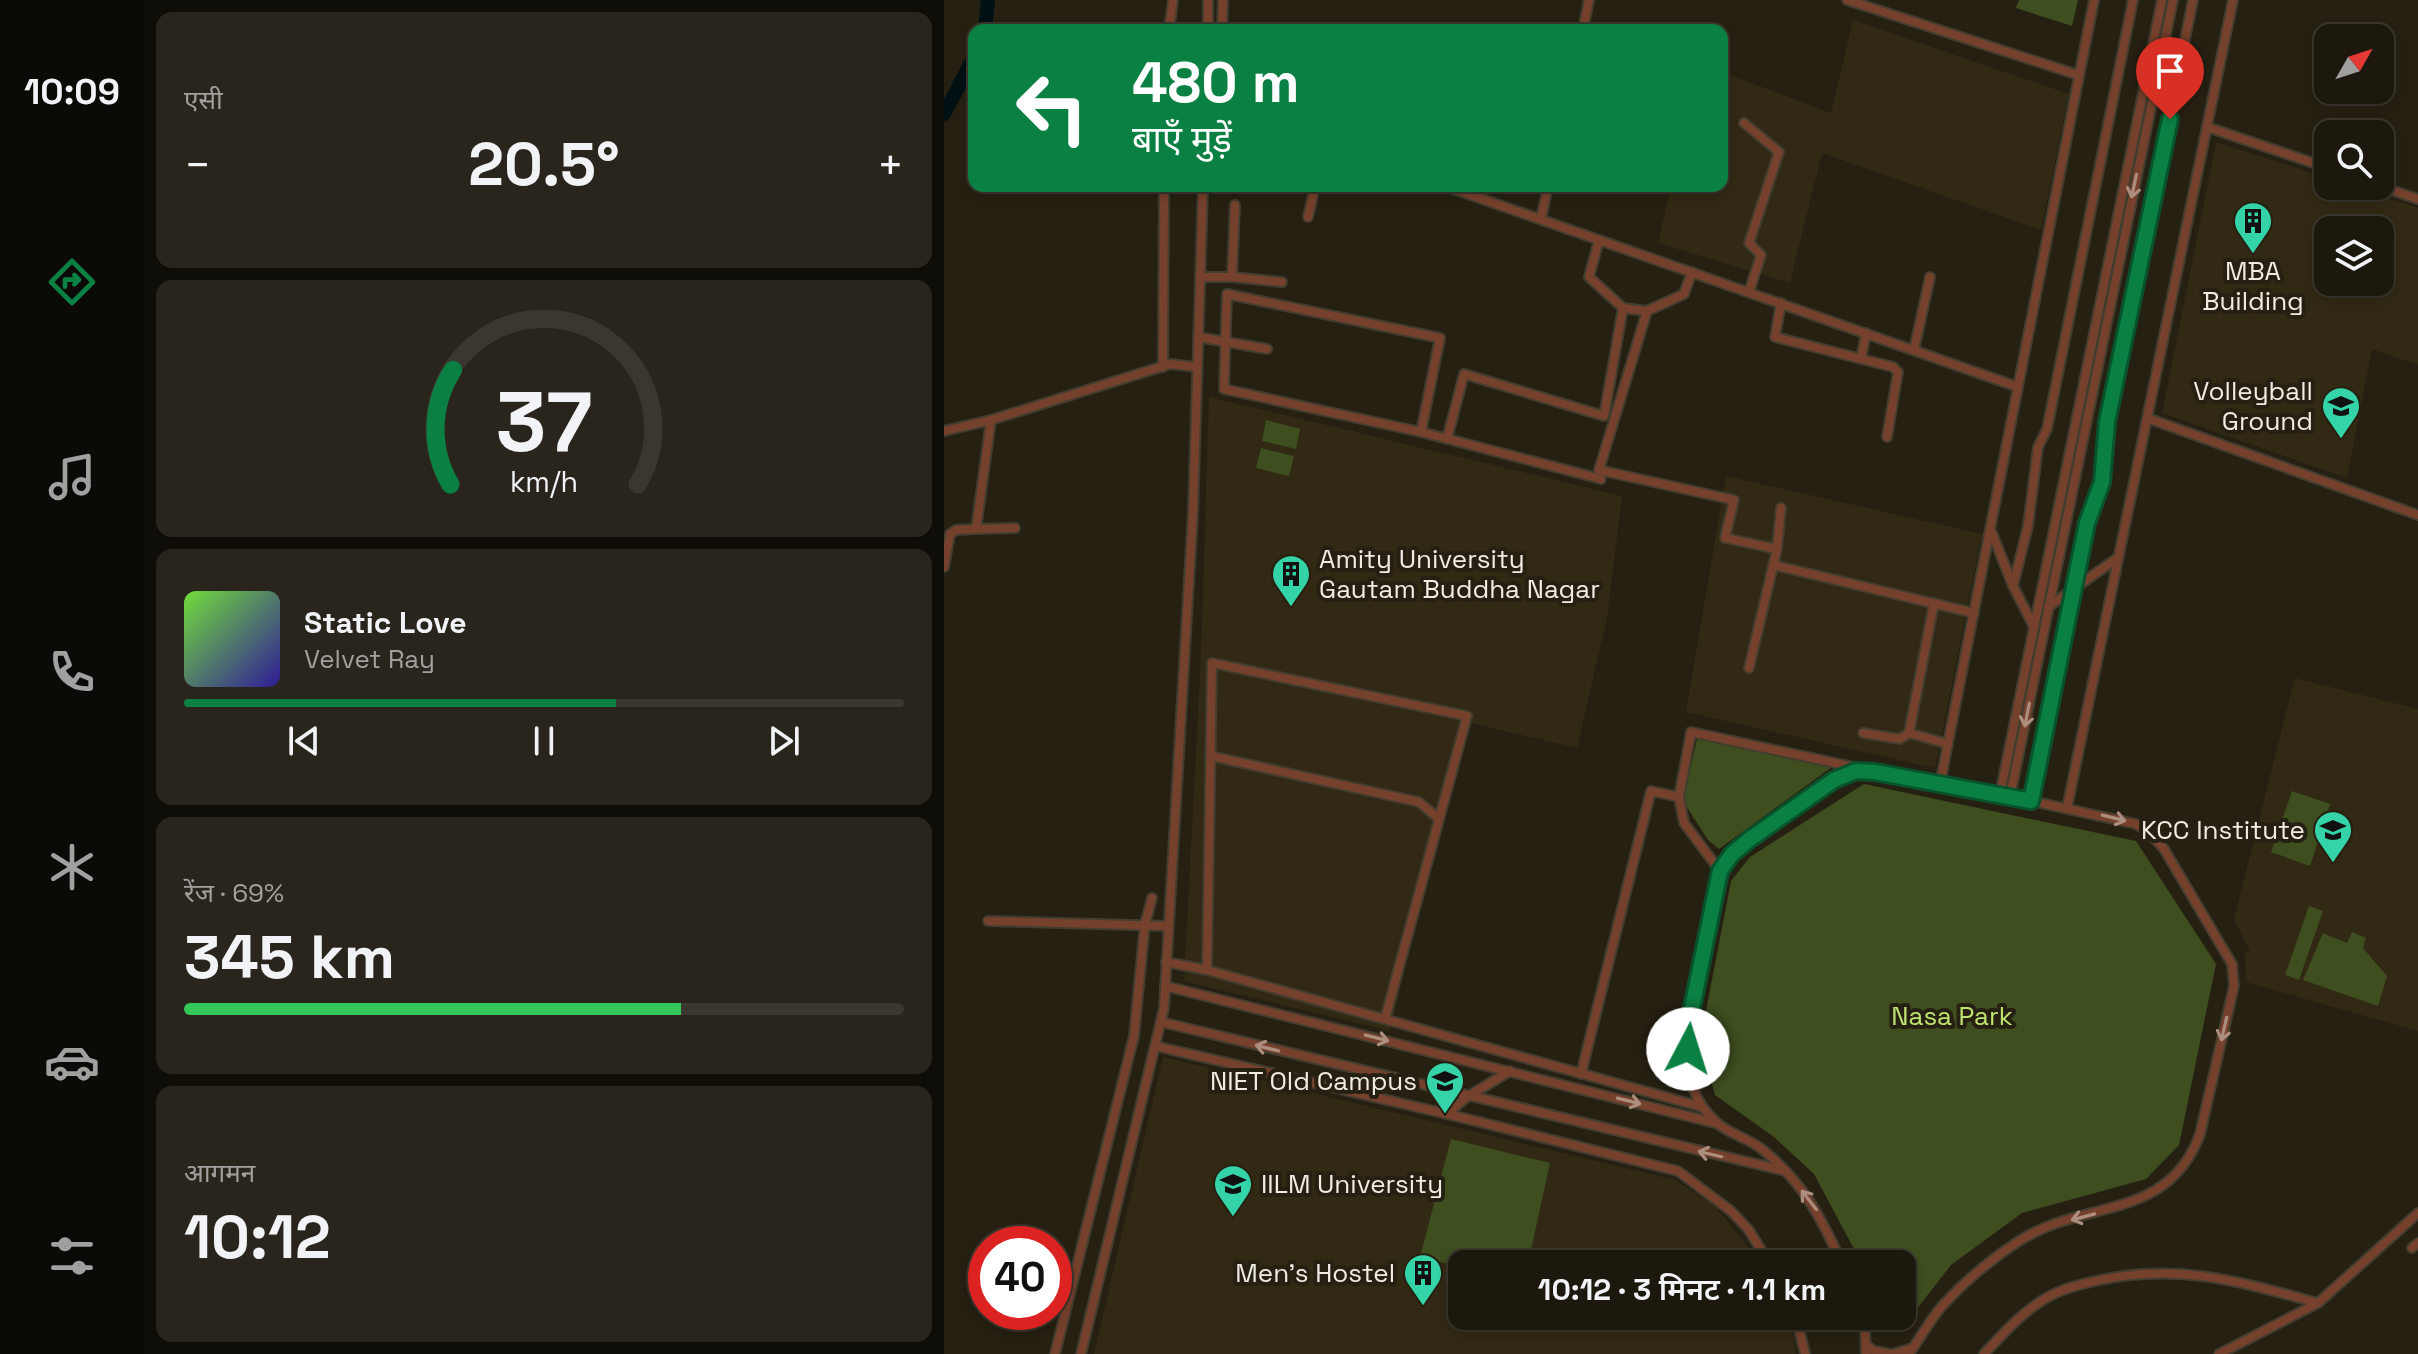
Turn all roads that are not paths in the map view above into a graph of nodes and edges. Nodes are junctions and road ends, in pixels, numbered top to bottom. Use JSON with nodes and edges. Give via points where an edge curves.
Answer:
{"nodes":[{"id":1,"x":1173,"y":0,"type":"edge"},
{"id":2,"x":1208,"y":0,"type":"edge"},
{"id":3,"x":1223,"y":0,"type":"edge"},
{"id":4,"x":1589,"y":0,"type":"edge"},
{"id":5,"x":1847,"y":0,"type":"edge"},
{"id":6,"x":2094,"y":0,"type":"edge"},
{"id":7,"x":2133,"y":0,"type":"edge"},
{"id":8,"x":2162,"y":0,"type":"edge"},
{"id":9,"x":2173,"y":0,"type":"edge"},
{"id":10,"x":2193,"y":0,"type":"edge"},
{"id":11,"x":2233,"y":0,"type":"edge"},
{"id":12,"x":1170,"y":24,"type":"edge"},
{"id":13,"x":1208,"y":24,"type":"edge"},
{"id":14,"x":1222,"y":24,"type":"edge"},
{"id":15,"x":1584,"y":24,"type":"edge"},
{"id":16,"x":2078,"y":75,"type":"junction"},
{"id":17,"x":1744,"y":123,"type":"dead end"},
{"id":18,"x":2207,"y":127,"type":"junction"},
{"id":19,"x":2314,"y":163,"type":"edge"},
{"id":20,"x":2394,"y":191,"type":"edge"},
{"id":21,"x":1164,"y":192,"type":"edge"},
{"id":22,"x":1203,"y":192,"type":"edge"},
{"id":23,"x":1314,"y":192,"type":"edge"},
{"id":24,"x":1462,"y":192,"type":"edge"},
{"id":25,"x":1547,"y":192,"type":"edge"},
{"id":26,"x":2418,"y":199,"type":"edge"},
{"id":27,"x":1235,"y":205,"type":"dead end"},
{"id":28,"x":1308,"y":217,"type":"dead end"},
{"id":29,"x":1541,"y":219,"type":"junction"},
{"id":30,"x":1599,"y":240,"type":"junction"},
{"id":31,"x":1692,"y":272,"type":"junction"},
{"id":32,"x":1200,"y":277,"type":"junction"},
{"id":33,"x":1232,"y":277,"type":"junction"},
{"id":34,"x":1930,"y":277,"type":"dead end"},
{"id":35,"x":1282,"y":282,"type":"dead end"},
{"id":36,"x":1749,"y":292,"type":"junction"},
{"id":37,"x":1781,"y":303,"type":"junction"},
{"id":38,"x":1623,"y":308,"type":"junction"},
{"id":39,"x":1647,"y":311,"type":"junction"},
{"id":40,"x":1866,"y":333,"type":"junction"},
{"id":41,"x":1198,"y":337,"type":"junction"},
{"id":42,"x":1224,"y":342,"type":"junction"},
{"id":43,"x":1267,"y":349,"type":"dead end"},
{"id":44,"x":1914,"y":350,"type":"junction"},
{"id":45,"x":1861,"y":359,"type":"junction"},
{"id":46,"x":1163,"y":367,"type":"junction"},
{"id":47,"x":1197,"y":367,"type":"junction"},
{"id":48,"x":2018,"y":387,"type":"junction"},
{"id":49,"x":2147,"y":418,"type":"junction"},
{"id":50,"x":991,"y":420,"type":"junction"},
{"id":51,"x":944,"y":431,"type":"edge"},
{"id":52,"x":1421,"y":432,"type":"junction"},
{"id":53,"x":1887,"y":437,"type":"dead end"},
{"id":54,"x":1447,"y":439,"type":"junction"},
{"id":55,"x":1601,"y":479,"type":"dead end"},
{"id":56,"x":1781,"y":508,"type":"dead end"},
{"id":57,"x":2418,"y":515,"type":"edge"},
{"id":58,"x":1015,"y":528,"type":"dead end"},
{"id":59,"x":976,"y":529,"type":"junction"},
{"id":60,"x":1991,"y":531,"type":"junction"},
{"id":61,"x":1777,"y":549,"type":"junction"},
{"id":62,"x":2117,"y":559,"type":"junction"},
{"id":63,"x":1773,"y":565,"type":"junction"},
{"id":64,"x":944,"y":567,"type":"edge"},
{"id":65,"x":2013,"y":586,"type":"junction"},
{"id":66,"x":2075,"y":588,"type":"junction"},
{"id":67,"x":1934,"y":603,"type":"junction"},
{"id":68,"x":2048,"y":607,"type":"junction"},
{"id":69,"x":1974,"y":613,"type":"junction"},
{"id":70,"x":2034,"y":627,"type":"junction"},
{"id":71,"x":1749,"y":668,"type":"dead end"},
{"id":72,"x":1863,"y":733,"type":"dead end"},
{"id":73,"x":1909,"y":733,"type":"junction"},
{"id":74,"x":1948,"y":744,"type":"junction"},
{"id":75,"x":1211,"y":756,"type":"junction"},
{"id":76,"x":1875,"y":772,"type":"junction"},
{"id":77,"x":1940,"y":784,"type":"junction"},
{"id":78,"x":2000,"y":794,"type":"junction"},
{"id":79,"x":1679,"y":797,"type":"junction"},
{"id":80,"x":2010,"y":797,"type":"junction"},
{"id":81,"x":2031,"y":801,"type":"junction"},
{"id":82,"x":2067,"y":808,"type":"junction"},
{"id":83,"x":1439,"y":819,"type":"junction"},
{"id":84,"x":1720,"y":871,"type":"junction"},
{"id":85,"x":1152,"y":898,"type":"dead end"},
{"id":86,"x":988,"y":921,"type":"dead end"},
{"id":87,"x":1145,"y":924,"type":"junction"},
{"id":88,"x":1168,"y":926,"type":"junction"},
{"id":89,"x":1166,"y":962,"type":"junction"},
{"id":90,"x":1207,"y":970,"type":"junction"},
{"id":91,"x":1165,"y":986,"type":"junction"},
{"id":92,"x":1385,"y":1019,"type":"junction"},
{"id":93,"x":1161,"y":1022,"type":"junction"},
{"id":94,"x":1155,"y":1046,"type":"junction"},
{"id":95,"x":1510,"y":1071,"type":"junction"},
{"id":96,"x":1581,"y":1074,"type":"junction"},
{"id":97,"x":1467,"y":1097,"type":"junction"},
{"id":98,"x":1702,"y":1107,"type":"junction"},
{"id":99,"x":1447,"y":1114,"type":"junction"},
{"id":100,"x":1717,"y":1123,"type":"junction"},
{"id":101,"x":1786,"y":1171,"type":"junction"},
{"id":102,"x":2418,"y":1213,"type":"edge"},
{"id":103,"x":1761,"y":1250,"type":"edge"},
{"id":104,"x":1836,"y":1250,"type":"edge"},
{"id":105,"x":2318,"y":1303,"type":"junction"},
{"id":106,"x":1799,"y":1330,"type":"edge"},
{"id":107,"x":1865,"y":1330,"type":"edge"},
{"id":108,"x":1866,"y":1350,"type":"edge"},
{"id":109,"x":1911,"y":1351,"type":"edge"},
{"id":110,"x":1055,"y":1354,"type":"edge"},
{"id":111,"x":1081,"y":1354,"type":"edge"},
{"id":112,"x":1805,"y":1354,"type":"edge"},
{"id":113,"x":1891,"y":1354,"type":"edge"},
{"id":114,"x":1984,"y":1354,"type":"edge"},
{"id":115,"x":2219,"y":1354,"type":"edge"}],
"edges":[{"from":1,"to":12,"type":"street"},
{"from":2,"to":13,"type":"street"},
{"from":3,"to":14,"type":"street"},
{"from":4,"to":15,"type":"street"},
{"from":5,"to":16,"type":"street"},
{"from":6,"to":16,"type":"street"},
{"from":7,"to":65,"type":"street"},
{"from":8,"to":70,"type":"street"},
{"from":9,"to":68,"type":"street","one_way":true},
{"from":10,"to":66,"type":"street","via":[[2107,422],[2102,482],[2087,523]]},
{"from":11,"to":18,"type":"street"},
{"from":16,"to":48,"type":"street"},
{"from":17,"to":36,"type":"street","via":[[1779,152],[1749,243],[1761,255]]},
{"from":18,"to":19,"type":"street"},
{"from":18,"to":49,"type":"street"},
{"from":20,"to":26,"type":"street"},
{"from":21,"to":46,"type":"street"},
{"from":22,"to":32,"type":"street"},
{"from":23,"to":28,"type":"street"},
{"from":24,"to":29,"type":"street"},
{"from":25,"to":29,"type":"street"},
{"from":27,"to":33,"type":"street"},
{"from":29,"to":30,"type":"street"},
{"from":30,"to":31,"type":"street"},
{"from":30,"to":38,"type":"street","via":[[1589,277]]},
{"from":31,"to":36,"type":"street"},
{"from":31,"to":39,"type":"street","via":[[1684,294]]},
{"from":32,"to":33,"type":"street"},
{"from":32,"to":41,"type":"street"},
{"from":33,"to":35,"type":"street"},
{"from":34,"to":44,"type":"street"},
{"from":36,"to":37,"type":"street"},
{"from":37,"to":40,"type":"street"},
{"from":37,"to":45,"type":"street","via":[[1775,337]]},
{"from":38,"to":39,"type":"street"},
{"from":38,"to":54,"type":"street","via":[[1604,416],[1464,374]]},
{"from":39,"to":61,"type":"street","via":[[1599,470],[1734,500],[1725,538]]},
{"from":40,"to":44,"type":"street"},
{"from":40,"to":45,"type":"street"},
{"from":41,"to":42,"type":"street"},
{"from":41,"to":47,"type":"street"},
{"from":42,"to":43,"type":"street"},
{"from":42,"to":52,"type":"street","via":[[1224,389]]},
{"from":42,"to":52,"type":"street","via":[[1227,294],[1440,338]]},
{"from":44,"to":48,"type":"street"},
{"from":45,"to":53,"type":"street","via":[[1898,372]]},
{"from":46,"to":47,"type":"street"},
{"from":46,"to":50,"type":"street"},
{"from":47,"to":88,"type":"street"},
{"from":48,"to":60,"type":"street"},
{"from":49,"to":57,"type":"street"},
{"from":49,"to":62,"type":"street"},
{"from":50,"to":51,"type":"street"},
{"from":50,"to":59,"type":"street"},
{"from":52,"to":54,"type":"street"},
{"from":54,"to":55,"type":"street"},
{"from":56,"to":61,"type":"street"},
{"from":58,"to":59,"type":"street"},
{"from":59,"to":64,"type":"street","via":[[950,534]]},
{"from":60,"to":65,"type":"street"},
{"from":60,"to":69,"type":"street"},
{"from":61,"to":63,"type":"street"},
{"from":62,"to":66,"type":"street"},
{"from":62,"to":82,"type":"street"},
{"from":63,"to":67,"type":"street"},
{"from":63,"to":71,"type":"street"},
{"from":65,"to":70,"type":"street"},
{"from":66,"to":68,"type":"street"},
{"from":66,"to":81,"type":"street"},
{"from":67,"to":69,"type":"street"},
{"from":67,"to":73,"type":"street"},
{"from":68,"to":80,"type":"street","one_way":true},
{"from":69,"to":74,"type":"street"},
{"from":70,"to":78,"type":"street"},
{"from":72,"to":73,"type":"street","via":[[1900,739]]},
{"from":73,"to":74,"type":"street"},
{"from":74,"to":77,"type":"street"},
{"from":75,"to":83,"type":"street","via":[[1419,802]]},
{"from":75,"to":83,"type":"street","via":[[1212,663],[1467,716]]},
{"from":75,"to":90,"type":"street"},
{"from":76,"to":77,"type":"street"},
{"from":76,"to":79,"type":"street","via":[[1691,732]]},
{"from":76,"to":84,"type":"street","via":[[1856,771],[1834,780],[1750,839]]},
{"from":77,"to":78,"type":"street"},
{"from":78,"to":80,"type":"street"},
{"from":79,"to":84,"type":"street","via":[[1684,823]]},
{"from":79,"to":96,"type":"street","via":[[1651,791]]},
{"from":80,"to":81,"type":"street"},
{"from":81,"to":82,"type":"street"},
{"from":82,"to":109,"type":"street","one_way":true,"via":[[2136,824],[2149,832],[2232,964],[2234,986],[2200,1134],[2173,1179],[2146,1196],[2020,1241],[1943,1305]]},
{"from":83,"to":92,"type":"street"},
{"from":84,"to":98,"type":"street","via":[[1690,1018],[1689,1072]]},
{"from":85,"to":87,"type":"street"},
{"from":86,"to":87,"type":"street"},
{"from":87,"to":88,"type":"street"},
{"from":87,"to":110,"type":"street","via":[[1134,1036]]},
{"from":88,"to":89,"type":"street"},
{"from":89,"to":90,"type":"street"},
{"from":89,"to":91,"type":"street"},
{"from":90,"to":92,"type":"street"},
{"from":91,"to":93,"type":"street"},
{"from":91,"to":95,"type":"street","one_way":true},
{"from":92,"to":96,"type":"street"},
{"from":93,"to":94,"type":"street"},
{"from":97,"to":93,"type":"street","one_way":true},
{"from":94,"to":99,"type":"street"},
{"from":94,"to":111,"type":"street"},
{"from":95,"to":97,"type":"street"},
{"from":95,"to":100,"type":"street","one_way":true},
{"from":96,"to":98,"type":"street"},
{"from":97,"to":99,"type":"street"},
{"from":101,"to":97,"type":"street","one_way":true},
{"from":98,"to":100,"type":"street"},
{"from":99,"to":103,"type":"street","via":[[1678,1171],[1731,1211]]},
{"from":100,"to":101,"type":"street","via":[[1761,1147]]},
{"from":104,"to":101,"type":"street","one_way":true,"via":[[1818,1211]]},
{"from":102,"to":105,"type":"street"},
{"from":105,"to":114,"type":"street","via":[[2231,1279],[2120,1276],[2044,1299]]},
{"from":105,"to":115,"type":"street"},
{"from":106,"to":112,"type":"street"},
{"from":107,"to":108,"type":"street"},
{"from":108,"to":113,"type":"street"},
{"from":109,"to":113,"type":"street"}]}
